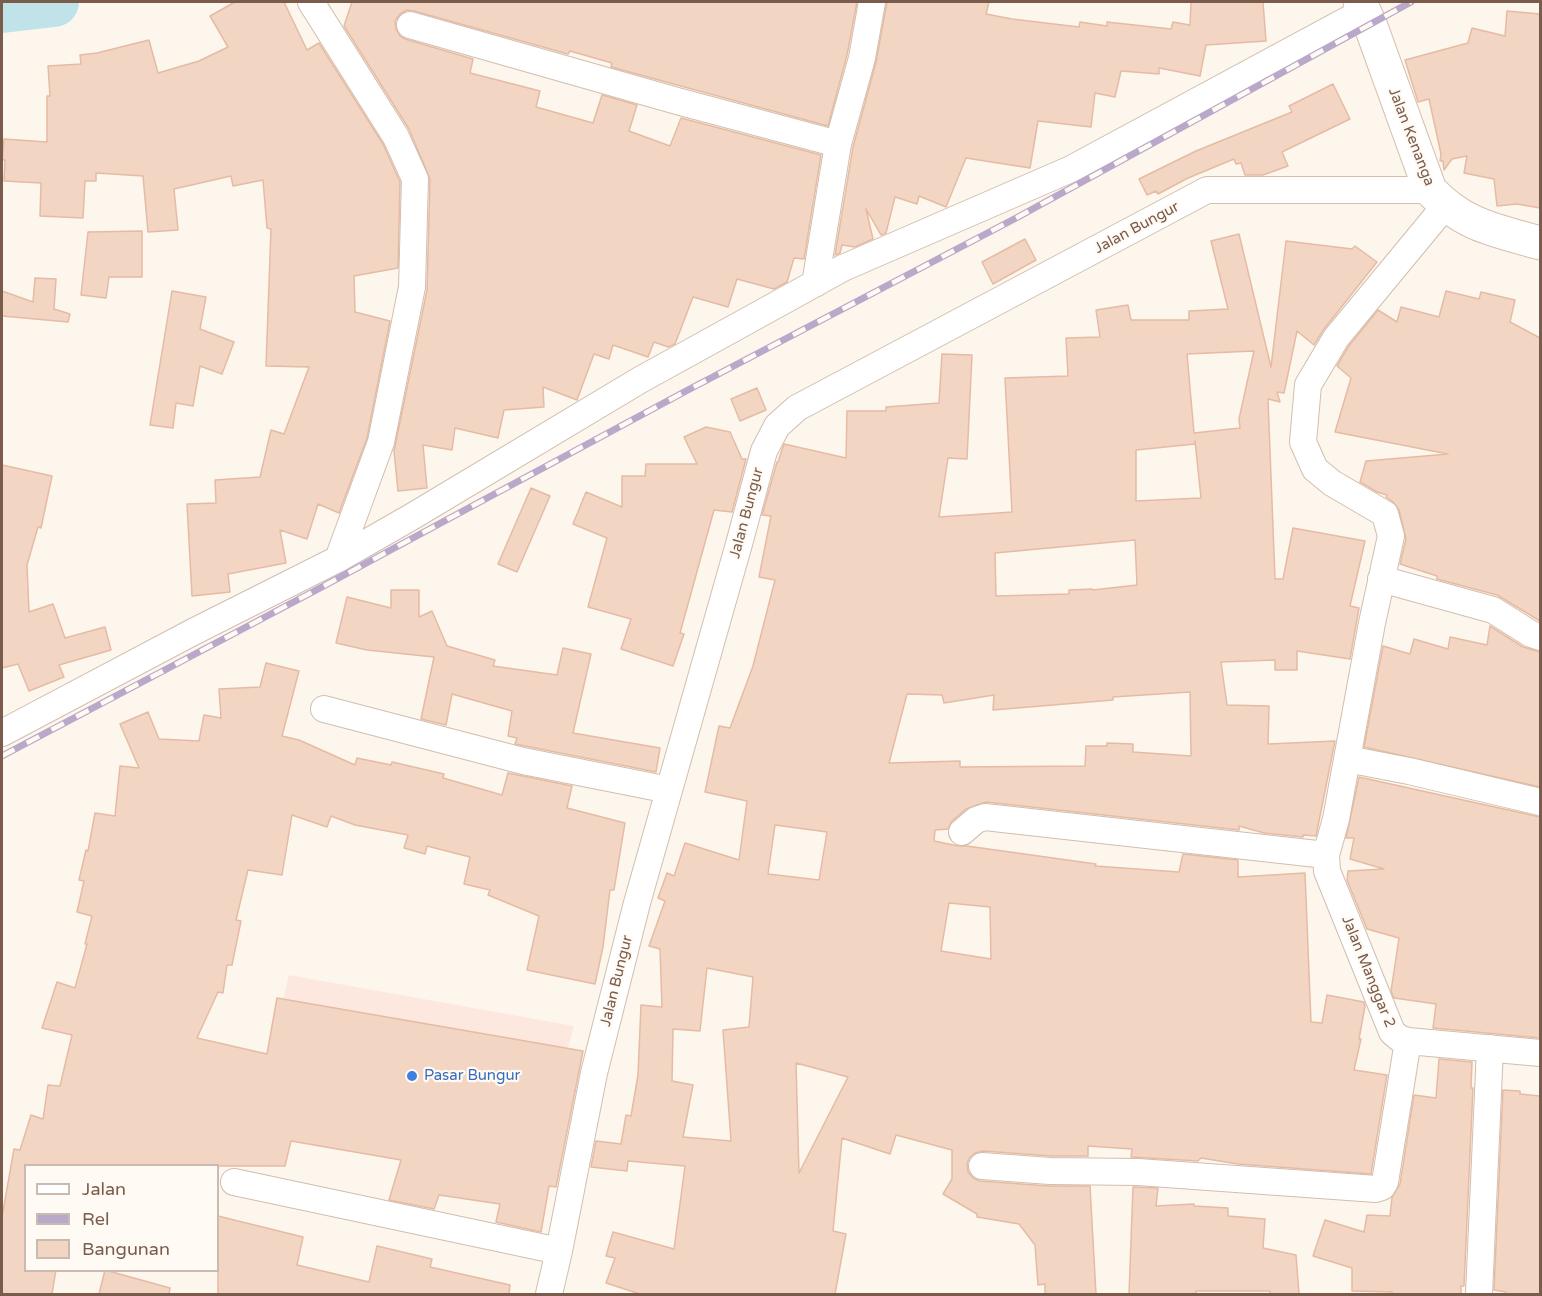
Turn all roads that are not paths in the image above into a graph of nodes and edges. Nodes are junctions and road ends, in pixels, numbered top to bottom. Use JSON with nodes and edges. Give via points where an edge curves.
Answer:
{"nodes":[{"id":1,"x":311,"y":2,"type":"edge"},
{"id":2,"x":872,"y":2,"type":"edge"},
{"id":3,"x":1362,"y":6,"type":"edge"},
{"id":4,"x":410,"y":26,"type":"dead end"},
{"id":5,"x":838,"y":144,"type":"junction"},
{"id":6,"x":1438,"y":198,"type":"junction"},
{"id":7,"x":1540,"y":243,"type":"edge"},
{"id":8,"x":814,"y":284,"type":"junction"},
{"id":9,"x":339,"y":559,"type":"junction"},
{"id":10,"x":1381,"y":579,"type":"junction"},
{"id":11,"x":1540,"y":637,"type":"edge"},
{"id":12,"x":324,"y":710,"type":"dead end"},
{"id":13,"x":2,"y":734,"type":"edge"},
{"id":14,"x":1347,"y":759,"type":"junction"},
{"id":15,"x":669,"y":790,"type":"junction"},
{"id":16,"x":1540,"y":802,"type":"edge"},
{"id":17,"x":962,"y":832,"type":"dead end"},
{"id":18,"x":1327,"y":863,"type":"junction"},
{"id":19,"x":1408,"y":1041,"type":"junction"},
{"id":20,"x":1491,"y":1048,"type":"junction"},
{"id":21,"x":1540,"y":1053,"type":"edge"},
{"id":22,"x":982,"y":1166,"type":"dead end"},
{"id":23,"x":234,"y":1182,"type":"dead end"},
{"id":24,"x":560,"y":1251,"type":"junction"},
{"id":25,"x":549,"y":1294,"type":"edge"},
{"id":26,"x":1479,"y":1294,"type":"edge"}],
"edges":[{"from":1,"to":9,"type":"street","via":[[396,136],[415,179],[412,287],[381,442]]},
{"from":2,"to":5,"type":"street","via":[[862,58]]},
{"from":3,"to":6,"type":"main road","name":"Jalan Kenanga"},
{"from":3,"to":8,"type":"street","via":[[1071,169]]},
{"from":4,"to":5,"type":"street"},
{"from":5,"to":8,"type":"street"},
{"from":6,"to":7,"type":"main road","via":[[1476,225]]},
{"from":6,"to":10,"type":"street","via":[[1336,338],[1308,385],[1303,442],[1315,469],[1385,514],[1391,536]]},
{"from":6,"to":15,"type":"street","name":"Jalan Bungur","via":[[1207,190],[798,408],[777,426],[764,451]]},
{"from":8,"to":9,"type":"street","via":[[640,381]]},
{"from":9,"to":13,"type":"street"},
{"from":10,"to":11,"type":"street","via":[[1493,610]]},
{"from":10,"to":14,"type":"street"},
{"from":12,"to":15,"type":"street","via":[[523,761]]},
{"from":14,"to":16,"type":"street"},
{"from":14,"to":18,"type":"street"},
{"from":15,"to":24,"type":"street","name":"Jalan Bungur","via":[[594,1073]]},
{"from":17,"to":18,"type":"street","via":[[985,817]]},
{"from":18,"to":19,"type":"street","name":"Jalan Manggar 2","via":[[1392,1032]]},
{"from":19,"to":20,"type":"street","name":"Jalan Manggar 2"},
{"from":19,"to":22,"type":"street","via":[[1385,1182],[1376,1189],[1138,1172]]},
{"from":20,"to":21,"type":"street","name":"Jalan Manggar 2"},
{"from":20,"to":26,"type":"street"},
{"from":23,"to":24,"type":"street"},
{"from":24,"to":25,"type":"street","name":"Jalan Bungur"}]}
